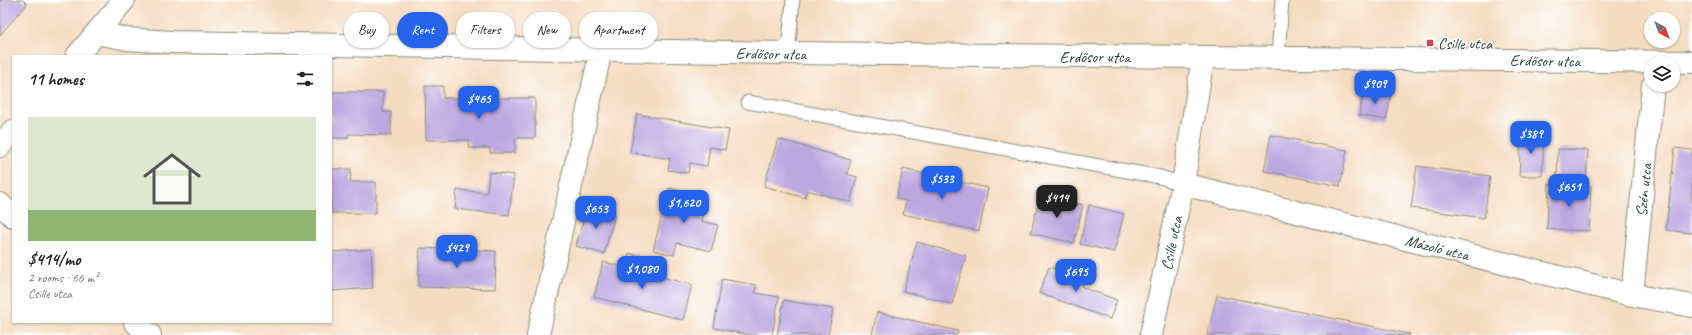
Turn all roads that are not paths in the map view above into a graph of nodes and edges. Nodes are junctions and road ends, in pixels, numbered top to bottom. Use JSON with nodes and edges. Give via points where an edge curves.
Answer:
{"nodes":[{"id":1,"x":124,"y":0,"type":"edge"},
{"id":2,"x":793,"y":0,"type":"edge"},
{"id":3,"x":1282,"y":0,"type":"edge"},
{"id":4,"x":97,"y":33,"type":"junction"},
{"id":5,"x":600,"y":50,"type":"junction"},
{"id":6,"x":788,"y":53,"type":"junction"},
{"id":7,"x":78,"y":55,"type":"edge"},
{"id":8,"x":1203,"y":56,"type":"junction"},
{"id":9,"x":1278,"y":56,"type":"junction"},
{"id":10,"x":1644,"y":62,"type":"edge"},
{"id":11,"x":1680,"y":62,"type":"edge"},
{"id":12,"x":1692,"y":62,"type":"edge"},
{"id":13,"x":1653,"y":92,"type":"edge"},
{"id":14,"x":748,"y":102,"type":"dead end"},
{"id":15,"x":12,"y":132,"type":"edge"},
{"id":16,"x":0,"y":146,"type":"edge"},
{"id":17,"x":1183,"y":184,"type":"junction"},
{"id":18,"x":0,"y":204,"type":"edge"},
{"id":19,"x":12,"y":215,"type":"edge"},
{"id":20,"x":1632,"y":295,"type":"junction"},
{"id":21,"x":1692,"y":306,"type":"edge"},
{"id":22,"x":136,"y":323,"type":"edge"},
{"id":23,"x":150,"y":335,"type":"edge"},
{"id":24,"x":538,"y":335,"type":"edge"},
{"id":25,"x":1151,"y":335,"type":"edge"}],
"edges":[{"from":1,"to":4,"type":"street"},
{"from":2,"to":6,"type":"lane"},
{"from":3,"to":9,"type":"lane"},
{"from":4,"to":5,"type":"street","name":"Erdősor utca","via":[[127,39],[172,42]]},
{"from":4,"to":7,"type":"street"},
{"from":5,"to":6,"type":"street","name":"Erdősor utca"},
{"from":5,"to":24,"type":"street"},
{"from":6,"to":8,"type":"street","name":"Erdősor utca"},
{"from":8,"to":9,"type":"street","name":"Erdősor utca"},
{"from":8,"to":17,"type":"street","name":"Csille utca"},
{"from":9,"to":10,"type":"street","name":"Erdősor utca"},
{"from":11,"to":12,"type":"street","name":"Erdősor utca"},
{"from":13,"to":20,"type":"street","name":"Szén utca"},
{"from":14,"to":17,"type":"lane","via":[[1160,177]]},
{"from":15,"to":16,"type":"street"},
{"from":17,"to":20,"type":"street","name":"Mázoló utca"},
{"from":17,"to":25,"type":"street","name":"Csille utca"},
{"from":18,"to":19,"type":"street"},
{"from":20,"to":21,"type":"street","name":"Mázoló utca"},
{"from":22,"to":23,"type":"street"}]}
